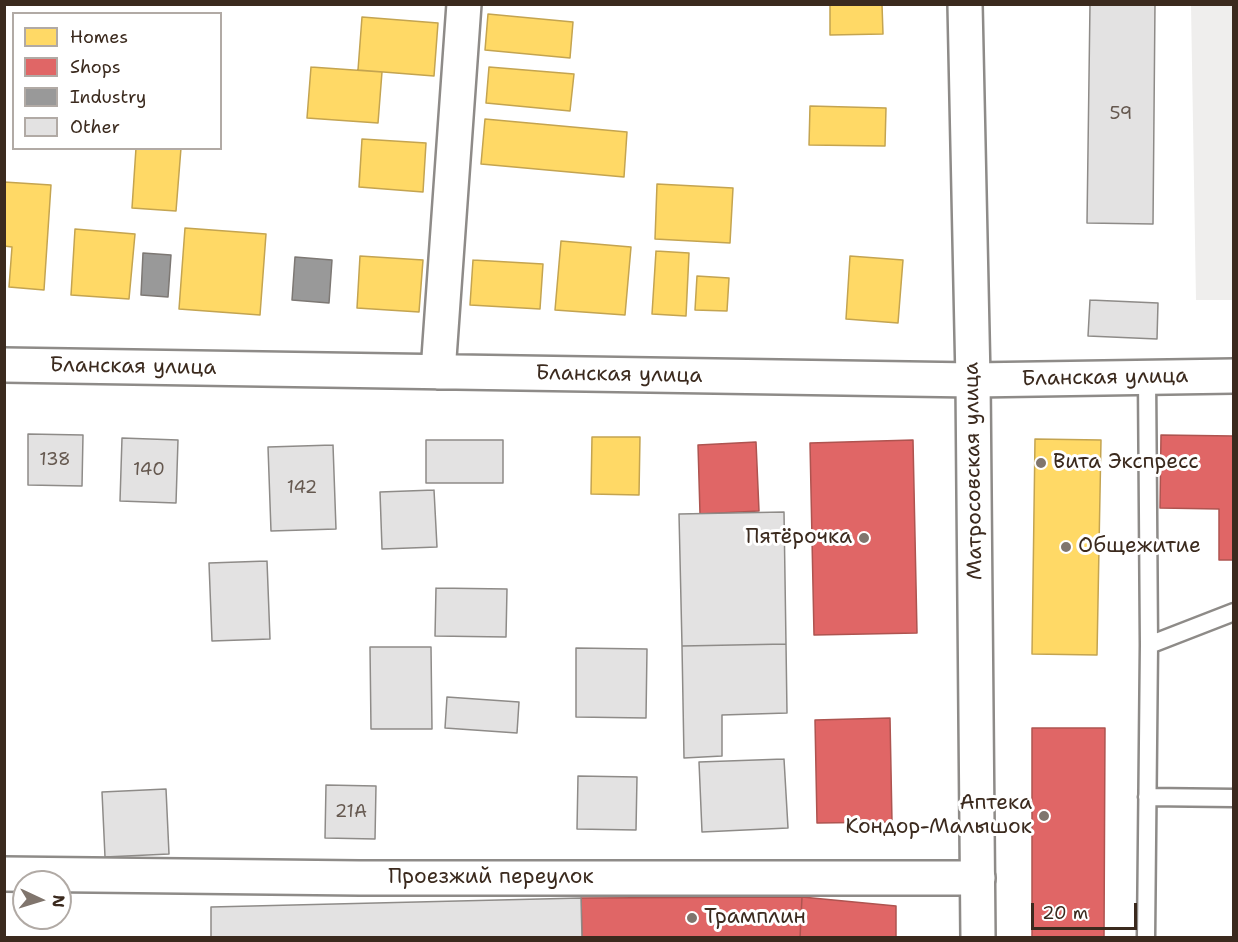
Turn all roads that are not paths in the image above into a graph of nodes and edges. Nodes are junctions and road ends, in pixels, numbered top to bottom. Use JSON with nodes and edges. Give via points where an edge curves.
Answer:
{"nodes":[{"id":1,"x":464,"y":4,"type":"edge"},
{"id":2,"x":965,"y":4,"type":"edge"},
{"id":3,"x":4,"y":365,"type":"edge"},
{"id":4,"x":438,"y":372,"type":"junction"},
{"id":5,"x":1233,"y":376,"type":"edge"},
{"id":6,"x":1147,"y":377,"type":"junction"},
{"id":7,"x":973,"y":380,"type":"junction"},
{"id":8,"x":1233,"y":612,"type":"edge"},
{"id":9,"x":1149,"y":645,"type":"junction"},
{"id":10,"x":1147,"y":797,"type":"junction"},
{"id":11,"x":1233,"y":798,"type":"edge"},
{"id":12,"x":4,"y":874,"type":"edge"},
{"id":13,"x":978,"y":878,"type":"junction"},
{"id":14,"x":978,"y":938,"type":"edge"},
{"id":15,"x":1146,"y":938,"type":"edge"}],
"edges":[{"from":1,"to":4,"type":"main road"},
{"from":2,"to":7,"type":"main road","name":"Матросовская улица"},
{"from":3,"to":4,"type":"main road","name":"Бланская улица"},
{"from":4,"to":7,"type":"main road","name":"Бланская улица"},
{"from":5,"to":6,"type":"main road","name":"Бланская улица"},
{"from":6,"to":7,"type":"main road","name":"Бланская улица"},
{"from":6,"to":9,"type":"lane"},
{"from":7,"to":13,"type":"main road","name":"Матросовская улица"},
{"from":8,"to":9,"type":"lane"},
{"from":9,"to":10,"type":"lane"},
{"from":10,"to":11,"type":"lane"},
{"from":10,"to":15,"type":"lane"},
{"from":12,"to":13,"type":"main road","name":"Проезжий переулок"},
{"from":13,"to":14,"type":"main road","name":"Матросовская улица"}]}
